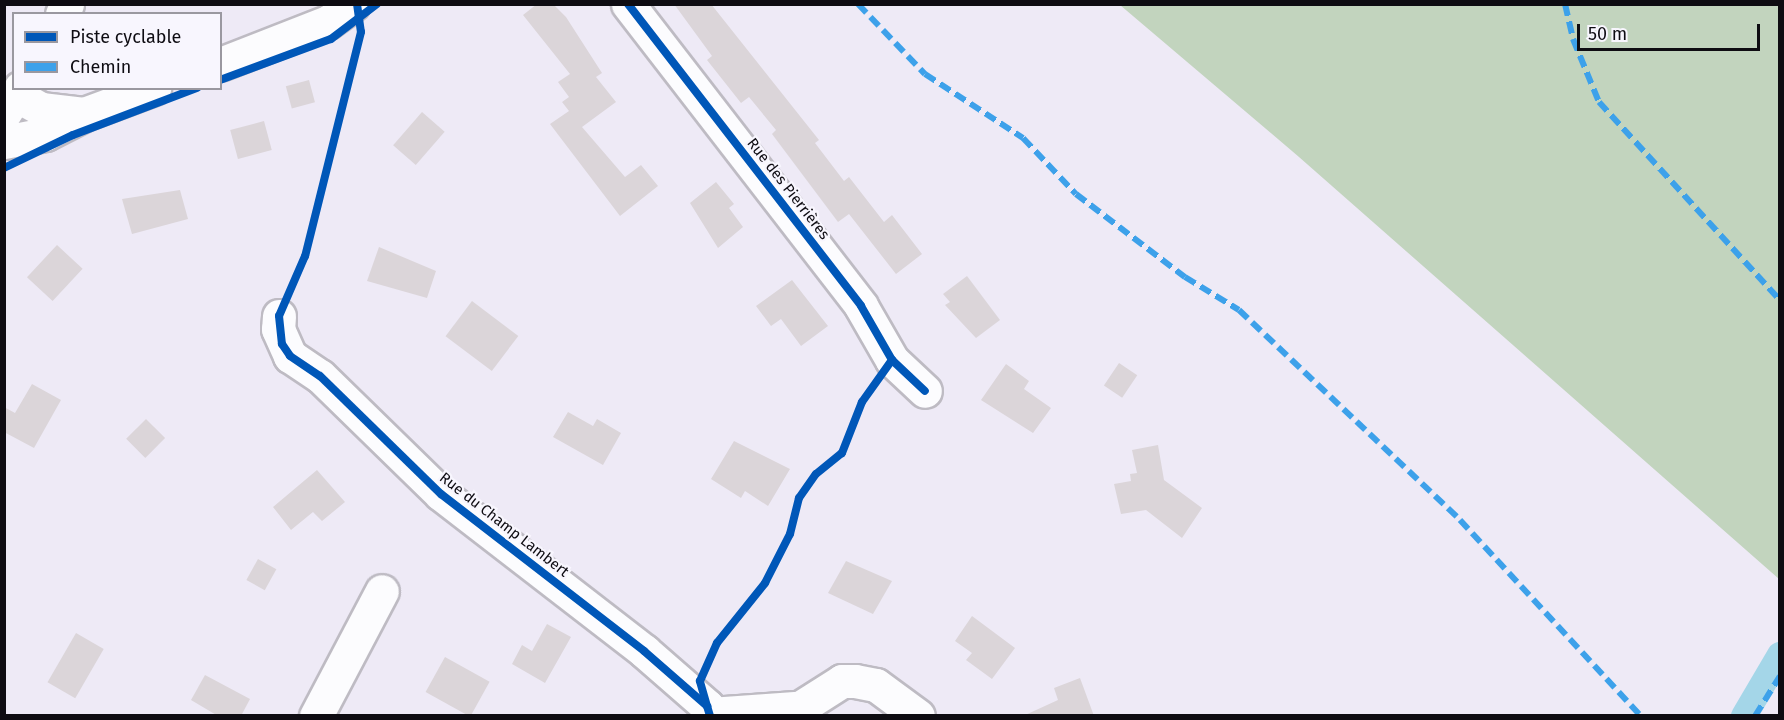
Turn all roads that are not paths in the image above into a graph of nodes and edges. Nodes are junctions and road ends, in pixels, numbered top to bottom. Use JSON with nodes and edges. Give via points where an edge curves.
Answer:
{"nodes":[{"id":1,"x":353,"y":4,"type":"edge"},
{"id":2,"x":628,"y":4,"type":"edge"},
{"id":3,"x":222,"y":63,"type":"edge"},
{"id":4,"x":149,"y":90,"type":"edge"},
{"id":5,"x":13,"y":99,"type":"edge"},
{"id":6,"x":84,"y":114,"type":"junction"},
{"id":7,"x":4,"y":142,"type":"edge"},
{"id":8,"x":279,"y":316,"type":"dead end"},
{"id":9,"x":925,"y":391,"type":"dead end"},
{"id":10,"x":382,"y":591,"type":"dead end"},
{"id":11,"x":791,"y":712,"type":"edge"},
{"id":12,"x":710,"y":715,"type":"edge"},
{"id":13,"x":315,"y":716,"type":"edge"},
{"id":14,"x":918,"y":716,"type":"edge"}],
"edges":[{"from":1,"to":3,"type":"street","via":[[328,22]]},
{"from":2,"to":9,"type":"street","name":"Rue des Pierrières","via":[[861,306],[892,360]]},
{"from":4,"to":6,"type":"street"},
{"from":5,"to":6,"type":"street","via":[[41,109]]},
{"from":6,"to":7,"type":"street","via":[[45,134]]},
{"from":8,"to":12,"type":"street","name":"Rue du Champ Lambert","via":[[278,329],[290,356],[320,376],[441,494],[644,651],[707,706]]},
{"from":10,"to":13,"type":"street"},
{"from":11,"to":12,"type":"street"},
{"from":11,"to":14,"type":"street","via":[[842,681],[855,681],[876,685]]}]}
